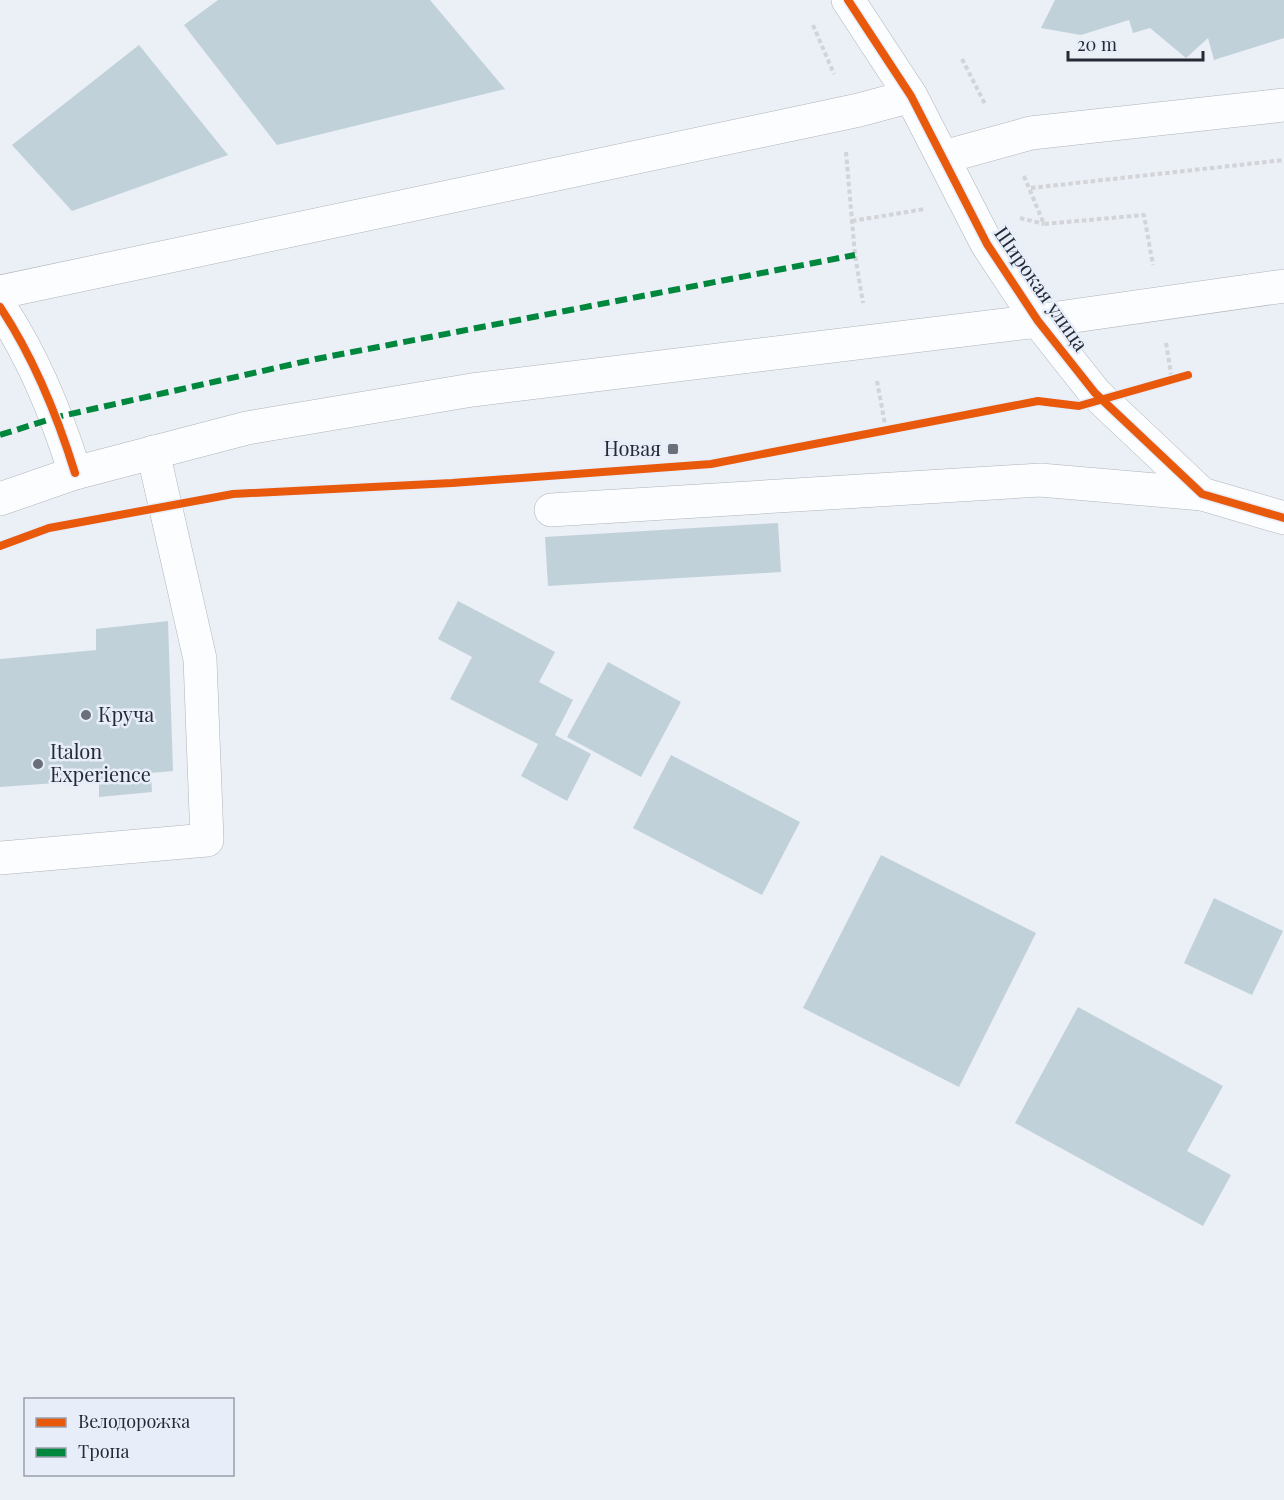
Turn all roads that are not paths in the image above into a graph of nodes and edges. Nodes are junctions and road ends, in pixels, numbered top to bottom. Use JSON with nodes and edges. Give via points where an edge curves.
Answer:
{"nodes":[{"id":1,"x":848,"y":0,"type":"edge"},
{"id":2,"x":911,"y":96,"type":"junction"},
{"id":3,"x":1284,"y":105,"type":"edge"},
{"id":4,"x":944,"y":157,"type":"junction"},
{"id":5,"x":1284,"y":286,"type":"edge"},
{"id":6,"x":0,"y":292,"type":"edge"},
{"id":7,"x":0,"y":307,"type":"edge"},
{"id":8,"x":1038,"y":321,"type":"junction"},
{"id":9,"x":153,"y":453,"type":"junction"},
{"id":10,"x":75,"y":473,"type":"junction"},
{"id":11,"x":1202,"y":494,"type":"junction"},
{"id":12,"x":0,"y":499,"type":"edge"},
{"id":13,"x":551,"y":510,"type":"dead end"},
{"id":14,"x":1284,"y":518,"type":"edge"},
{"id":15,"x":0,"y":858,"type":"edge"}],
"edges":[{"from":1,"to":2,"type":"main road","name":"Широкая улица"},
{"from":2,"to":4,"type":"main road","name":"Широкая улица"},
{"from":2,"to":6,"type":"main road","via":[[842,114]]},
{"from":3,"to":4,"type":"main road","via":[[1031,133]]},
{"from":4,"to":8,"type":"main road","name":"Широкая улица","via":[[987,244]]},
{"from":5,"to":8,"type":"main road"},
{"from":7,"to":10,"type":"main road","via":[[57,417]]},
{"from":8,"to":9,"type":"main road","via":[[472,390],[247,428]]},
{"from":8,"to":11,"type":"main road","name":"Широкая улица","via":[[1095,393]]},
{"from":9,"to":10,"type":"main road"},
{"from":9,"to":15,"type":"main road","via":[[200,659],[207,840]]},
{"from":10,"to":12,"type":"main road"},
{"from":11,"to":13,"type":"main road","via":[[1040,480]]},
{"from":11,"to":14,"type":"main road","name":"Широкая улица"}]}
